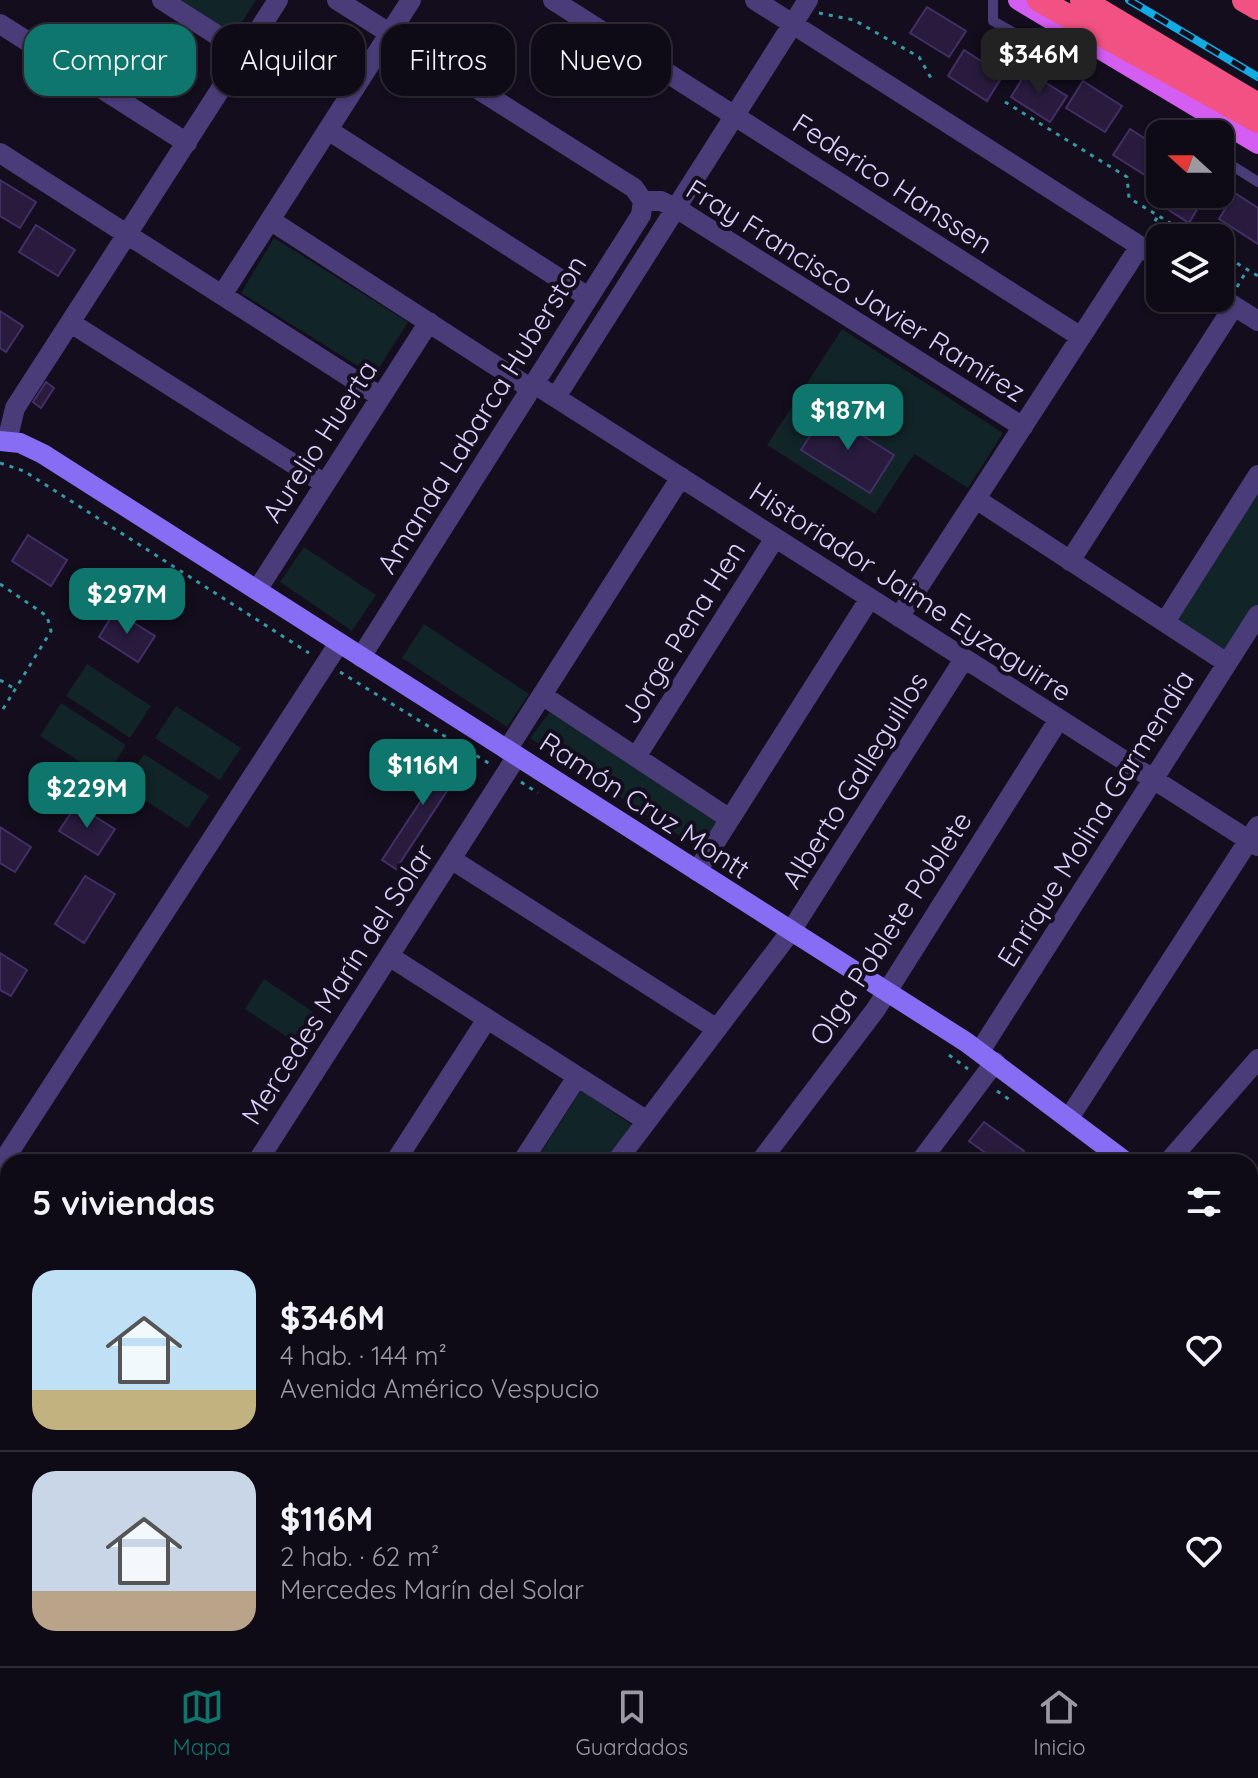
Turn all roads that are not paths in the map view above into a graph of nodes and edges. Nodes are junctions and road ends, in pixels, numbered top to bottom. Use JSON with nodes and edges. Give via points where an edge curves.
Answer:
{"nodes":[{"id":1,"x":162,"y":0,"type":"edge"},
{"id":2,"x":278,"y":0,"type":"edge"},
{"id":3,"x":337,"y":0,"type":"edge"},
{"id":4,"x":411,"y":0,"type":"edge"},
{"id":5,"x":553,"y":0,"type":"edge"},
{"id":6,"x":755,"y":0,"type":"edge"},
{"id":7,"x":993,"y":0,"type":"edge"},
{"id":8,"x":1018,"y":0,"type":"edge"},
{"id":9,"x":1039,"y":0,"type":"edge"},
{"id":10,"x":1082,"y":0,"type":"edge"},
{"id":11,"x":1244,"y":0,"type":"edge"},
{"id":12,"x":806,"y":2,"type":"edge"},
{"id":13,"x":1258,"y":8,"type":"edge"},
{"id":14,"x":0,"y":24,"type":"edge"},
{"id":15,"x":263,"y":24,"type":"edge"},
{"id":16,"x":396,"y":24,"type":"edge"},
{"id":17,"x":793,"y":24,"type":"junction"},
{"id":18,"x":381,"y":27,"type":"edge"},
{"id":19,"x":212,"y":32,"type":"edge"},
{"id":20,"x":1074,"y":34,"type":"junction"},
{"id":21,"x":381,"y":47,"type":"edge"},
{"id":22,"x":217,"y":96,"type":"edge"},
{"id":23,"x":489,"y":96,"type":"edge"},
{"id":24,"x":1258,"y":105,"type":"edge"},
{"id":25,"x":735,"y":116,"type":"junction"},
{"id":26,"x":1208,"y":120,"type":"edge"},
{"id":27,"x":1258,"y":121,"type":"edge"},
{"id":28,"x":328,"y":130,"type":"junction"},
{"id":29,"x":1234,"y":134,"type":"edge"},
{"id":30,"x":187,"y":143,"type":"junction"},
{"id":31,"x":1258,"y":144,"type":"edge"},
{"id":32,"x":0,"y":153,"type":"edge"},
{"id":33,"x":1234,"y":167,"type":"edge"},
{"id":34,"x":1258,"y":182,"type":"edge"},
{"id":35,"x":643,"y":201,"type":"junction"},
{"id":36,"x":676,"y":208,"type":"junction"},
{"id":37,"x":270,"y":220,"type":"junction"},
{"id":38,"x":128,"y":234,"type":"junction"},
{"id":39,"x":1140,"y":246,"type":"junction"},
{"id":40,"x":1146,"y":250,"type":"edge"},
{"id":41,"x":222,"y":295,"type":"junction"},
{"id":42,"x":588,"y":297,"type":"junction"},
{"id":43,"x":1234,"y":306,"type":"edge"},
{"id":44,"x":1220,"y":312,"type":"edge"},
{"id":45,"x":1258,"y":321,"type":"edge"},
{"id":46,"x":429,"y":322,"type":"junction"},
{"id":47,"x":71,"y":323,"type":"junction"},
{"id":48,"x":1081,"y":337,"type":"junction"},
{"id":49,"x":532,"y":385,"type":"junction"},
{"id":50,"x":381,"y":397,"type":"junction"},
{"id":51,"x":556,"y":397,"type":"junction"},
{"id":52,"x":1023,"y":427,"type":"junction"},
{"id":53,"x":4,"y":441,"type":"edge"},
{"id":54,"x":1258,"y":475,"type":"edge"},
{"id":55,"x":681,"y":477,"type":"junction"},
{"id":56,"x":325,"y":484,"type":"junction"},
{"id":57,"x":976,"y":499,"type":"junction"},
{"id":58,"x":775,"y":538,"type":"junction"},
{"id":59,"x":1070,"y":561,"type":"junction"},
{"id":60,"x":257,"y":590,"type":"junction"},
{"id":61,"x":870,"y":598,"type":"junction"},
{"id":62,"x":1258,"y":615,"type":"edge"},
{"id":63,"x":899,"y":617,"type":"junction"},
{"id":64,"x":1165,"y":622,"type":"junction"},
{"id":65,"x":339,"y":643,"type":"junction"},
{"id":66,"x":361,"y":657,"type":"junction"},
{"id":67,"x":964,"y":659,"type":"junction"},
{"id":68,"x":1227,"y":663,"type":"junction"},
{"id":69,"x":542,"y":695,"type":"junction"},
{"id":70,"x":1059,"y":719,"type":"junction"},
{"id":71,"x":636,"y":757,"type":"junction"},
{"id":72,"x":510,"y":760,"type":"junction"},
{"id":73,"x":1153,"y":779,"type":"junction"},
{"id":74,"x":730,"y":819,"type":"junction"},
{"id":75,"x":1255,"y":838,"type":"edge"},
{"id":76,"x":451,"y":859,"type":"junction"},
{"id":77,"x":697,"y":871,"type":"junction"},
{"id":78,"x":791,"y":931,"type":"junction"},
{"id":79,"x":389,"y":956,"type":"junction"},
{"id":80,"x":885,"y":991,"type":"junction"},
{"id":81,"x":487,"y":1019,"type":"junction"},
{"id":82,"x":717,"y":1029,"type":"junction"},
{"id":83,"x":987,"y":1056,"type":"junction"},
{"id":84,"x":1258,"y":1059,"type":"edge"},
{"id":85,"x":577,"y":1077,"type":"junction"},
{"id":86,"x":1069,"y":1118,"type":"junction"},
{"id":87,"x":647,"y":1121,"type":"junction"},
{"id":88,"x":8,"y":1154,"type":"edge"},
{"id":89,"x":262,"y":1154,"type":"edge"},
{"id":90,"x":400,"y":1154,"type":"edge"},
{"id":91,"x":527,"y":1154,"type":"edge"},
{"id":92,"x":622,"y":1154,"type":"edge"},
{"id":93,"x":766,"y":1154,"type":"edge"},
{"id":94,"x":926,"y":1154,"type":"edge"},
{"id":95,"x":1116,"y":1154,"type":"edge"},
{"id":96,"x":1175,"y":1154,"type":"edge"}],
"edges":[{"from":1,"to":19,"type":"street"},
{"from":2,"to":15,"type":"street"},
{"from":3,"to":18,"type":"street","name":"Fray Francisco Javier Ramírez"},
{"from":4,"to":16,"type":"street"},
{"from":5,"to":25,"type":"street","name":"Federico Hanssen"},
{"from":6,"to":17,"type":"street"},
{"from":7,"to":20,"type":"lane","via":[[993,21],[1050,53]]},
{"from":8,"to":20,"type":"main road"},
{"from":9,"to":27,"type":"highway"},
{"from":10,"to":24,"type":"highway"},
{"from":11,"to":13,"type":"highway"},
{"from":12,"to":17,"type":"street","name":"Amanda Labarca Huberston"},
{"from":14,"to":30,"type":"street"},
{"from":17,"to":25,"type":"street","name":"Amanda Labarca Huberston"},
{"from":17,"to":39,"type":"street"},
{"from":20,"to":26,"type":"main road"},
{"from":21,"to":28,"type":"street"},
{"from":22,"to":30,"type":"street"},
{"from":23,"to":35,"type":"street","name":"Fray Francisco Javier Ramírez","via":[[634,188]]},
{"from":25,"to":36,"type":"street","name":"Amanda Labarca Huberston"},
{"from":25,"to":48,"type":"street","name":"Federico Hanssen"},
{"from":28,"to":37,"type":"street"},
{"from":28,"to":42,"type":"street"},
{"from":29,"to":31,"type":"main road"},
{"from":30,"to":38,"type":"street"},
{"from":32,"to":38,"type":"street"},
{"from":33,"to":34,"type":"lane"},
{"from":35,"to":36,"type":"street","name":"Fray Francisco Javier Ramírez"},
{"from":35,"to":42,"type":"street","name":"Amanda Labarca Huberston","via":[[641,215]]},
{"from":36,"to":51,"type":"street","name":"Amanda Labarca Huberston"},
{"from":36,"to":52,"type":"street","name":"Fray Francisco Javier Ramírez"},
{"from":37,"to":41,"type":"street"},
{"from":37,"to":46,"type":"street","name":"Historiador Jaime Eyzaguirre"},
{"from":38,"to":41,"type":"street"},
{"from":38,"to":47,"type":"street"},
{"from":39,"to":40,"type":"street"},
{"from":39,"to":48,"type":"street"},
{"from":41,"to":50,"type":"street"},
{"from":42,"to":49,"type":"street","name":"Amanda Labarca Huberston"},
{"from":43,"to":45,"type":"street"},
{"from":44,"to":59,"type":"street"},
{"from":46,"to":49,"type":"street","name":"Historiador Jaime Eyzaguirre"},
{"from":46,"to":50,"type":"street","name":"Aurelio Huerta"},
{"from":47,"to":53,"type":"street","via":[[15,408]]},
{"from":47,"to":56,"type":"street"},
{"from":48,"to":52,"type":"street"},
{"from":49,"to":51,"type":"street","name":"Historiador Jaime Eyzaguirre"},
{"from":49,"to":66,"type":"street","name":"Amanda Labarca Huberston"},
{"from":50,"to":56,"type":"street","name":"Aurelio Huerta"},
{"from":51,"to":55,"type":"street","name":"Historiador Jaime Eyzaguirre"},
{"from":52,"to":57,"type":"street"},
{"from":53,"to":60,"type":"street","name":"Ramón Cruz Montt","via":[[43,454]]},
{"from":54,"to":64,"type":"street"},
{"from":55,"to":58,"type":"street","name":"Historiador Jaime Eyzaguirre"},
{"from":55,"to":69,"type":"street","name":"Mercedes Marín del Solar"},
{"from":56,"to":60,"type":"street","name":"Aurelio Huerta"},
{"from":57,"to":59,"type":"street"},
{"from":57,"to":63,"type":"street"},
{"from":58,"to":61,"type":"street","name":"Historiador Jaime Eyzaguirre"},
{"from":58,"to":71,"type":"street","name":"Jorge Pena Hen"},
{"from":59,"to":64,"type":"street"},
{"from":60,"to":65,"type":"street","name":"Ramón Cruz Montt"},
{"from":61,"to":63,"type":"street","name":"Historiador Jaime Eyzaguirre"},
{"from":61,"to":74,"type":"street"},
{"from":62,"to":68,"type":"street","name":"Enrique Molina Garmendia"},
{"from":63,"to":67,"type":"street","name":"Historiador Jaime Eyzaguirre"},
{"from":64,"to":68,"type":"street"},
{"from":65,"to":66,"type":"street","name":"Ramón Cruz Montt"},
{"from":65,"to":88,"type":"street"},
{"from":66,"to":72,"type":"street","name":"Ramón Cruz Montt"},
{"from":67,"to":70,"type":"street","name":"Historiador Jaime Eyzaguirre"},
{"from":67,"to":78,"type":"street","name":"Alberto Galleguillos"},
{"from":68,"to":73,"type":"street","name":"Enrique Molina Garmendia"},
{"from":69,"to":71,"type":"street"},
{"from":69,"to":72,"type":"street","name":"Mercedes Marín del Solar"},
{"from":70,"to":73,"type":"street","name":"Historiador Jaime Eyzaguirre"},
{"from":70,"to":80,"type":"street","name":"Olga Poblete Poblete"},
{"from":71,"to":74,"type":"street"},
{"from":72,"to":76,"type":"street","name":"Mercedes Marín del Solar"},
{"from":72,"to":77,"type":"street","name":"Ramón Cruz Montt"},
{"from":73,"to":75,"type":"street","name":"Historiador Jaime Eyzaguirre"},
{"from":73,"to":83,"type":"street","name":"Enrique Molina Garmendia"},
{"from":74,"to":77,"type":"street"},
{"from":75,"to":86,"type":"street"},
{"from":76,"to":79,"type":"street","name":"Mercedes Marín del Solar"},
{"from":76,"to":82,"type":"street"},
{"from":77,"to":78,"type":"street","name":"Ramón Cruz Montt"},
{"from":78,"to":80,"type":"street","name":"Ramón Cruz Montt"},
{"from":78,"to":82,"type":"street","name":"Alberto Galleguillos"},
{"from":79,"to":81,"type":"street"},
{"from":79,"to":89,"type":"street","name":"Mercedes Marín del Solar"},
{"from":80,"to":83,"type":"street","name":"Ramón Cruz Montt"},
{"from":80,"to":93,"type":"street","name":"Olga Poblete Poblete"},
{"from":81,"to":85,"type":"street"},
{"from":81,"to":90,"type":"street"},
{"from":82,"to":87,"type":"street","name":"Alberto Galleguillos"},
{"from":83,"to":86,"type":"street","name":"Ramón Cruz Montt"},
{"from":83,"to":94,"type":"street","name":"Enrique Molina Garmendia","via":[[982,1079]]},
{"from":84,"to":96,"type":"street"},
{"from":85,"to":87,"type":"street"},
{"from":85,"to":91,"type":"street"},
{"from":86,"to":95,"type":"street","name":"Ramón Cruz Montt"},
{"from":87,"to":92,"type":"street","name":"Alberto Galleguillos"}]}
